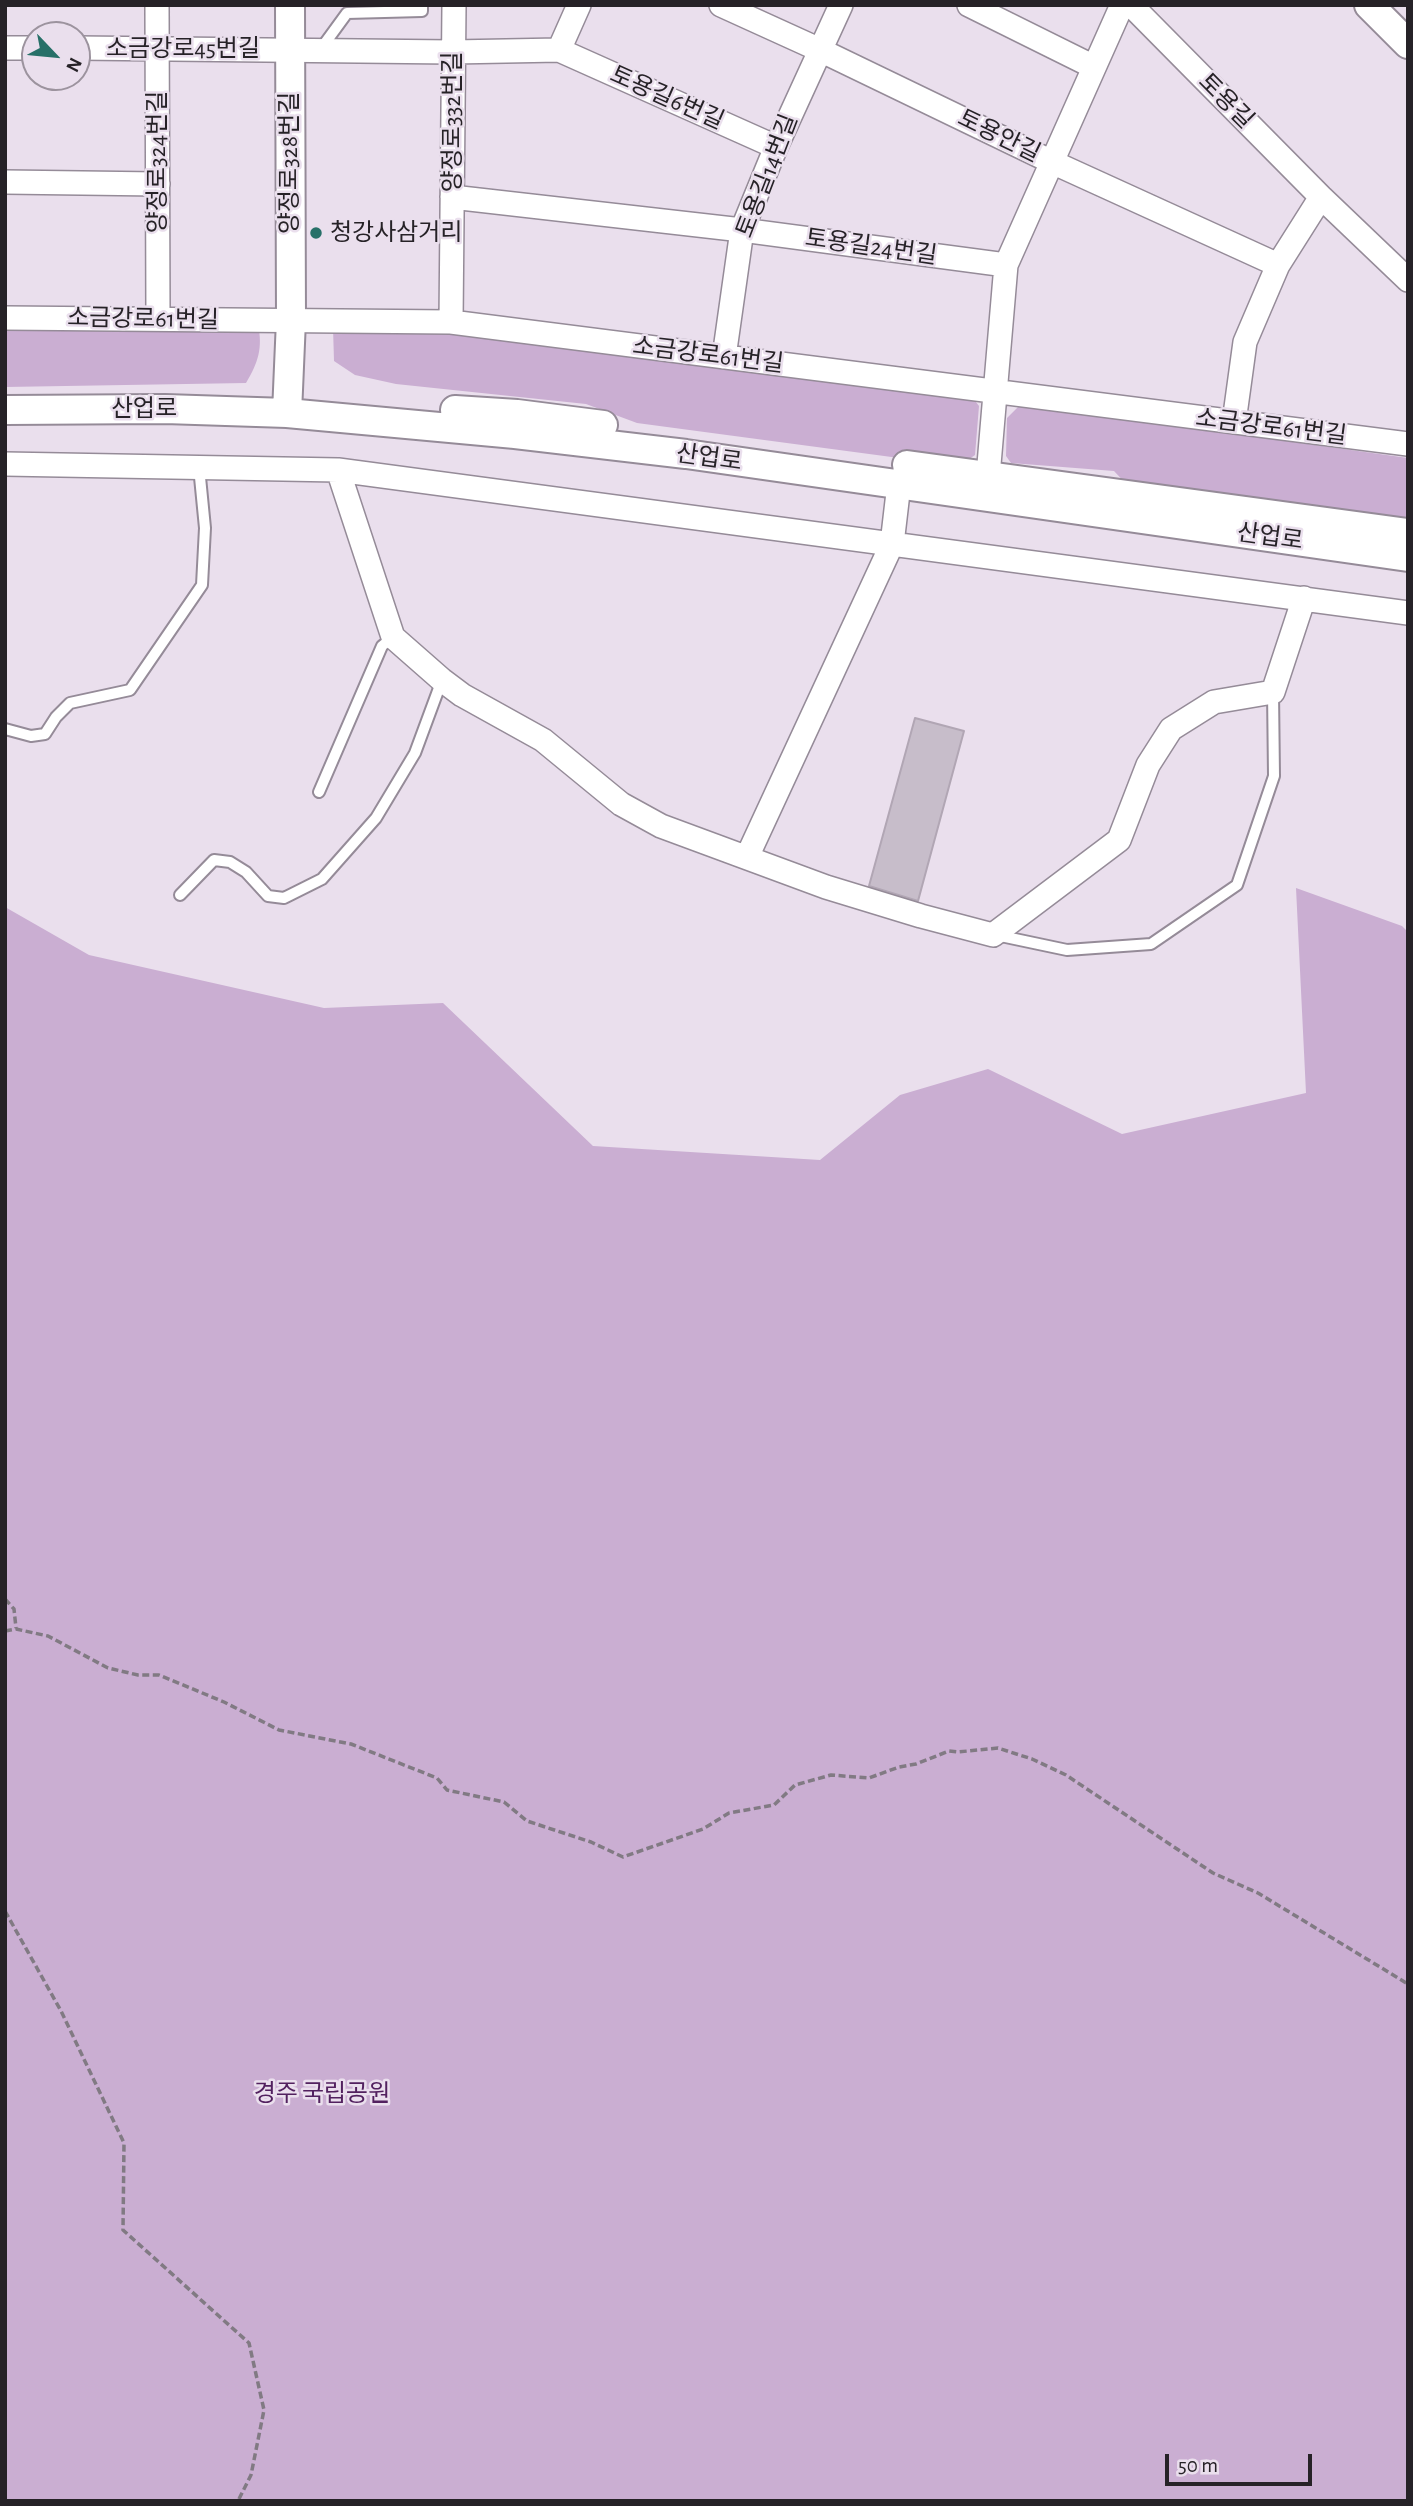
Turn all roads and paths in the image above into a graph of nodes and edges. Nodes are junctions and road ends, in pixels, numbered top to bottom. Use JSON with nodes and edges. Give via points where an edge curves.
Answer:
{"nodes":[{"id":1,"x":157,"y":5,"type":"edge"},
{"id":2,"x":290,"y":5,"type":"edge"},
{"id":3,"x":422,"y":5,"type":"edge"},
{"id":4,"x":454,"y":5,"type":"edge"},
{"id":5,"x":579,"y":5,"type":"edge"},
{"id":6,"x":721,"y":5,"type":"edge"},
{"id":7,"x":841,"y":5,"type":"edge"},
{"id":8,"x":969,"y":5,"type":"edge"},
{"id":9,"x":1122,"y":5,"type":"edge"},
{"id":10,"x":1131,"y":5,"type":"edge"},
{"id":11,"x":1369,"y":5,"type":"edge"},
{"id":12,"x":348,"y":9,"type":"edge"},
{"id":13,"x":1408,"y":44,"type":"edge"},
{"id":14,"x":91,"y":48,"type":"edge"},
{"id":15,"x":157,"y":48,"type":"junction"},
{"id":16,"x":289,"y":49,"type":"junction"},
{"id":17,"x":320,"y":50,"type":"junction"},
{"id":18,"x":559,"y":50,"type":"junction"},
{"id":19,"x":820,"y":50,"type":"junction"},
{"id":20,"x":453,"y":52,"type":"junction"},
{"id":21,"x":1094,"y":67,"type":"junction"},
{"id":22,"x":776,"y":147,"type":"junction"},
{"id":23,"x":1052,"y":162,"type":"junction"},
{"id":24,"x":5,"y":182,"type":"edge"},
{"id":25,"x":158,"y":184,"type":"junction"},
{"id":26,"x":452,"y":197,"type":"junction"},
{"id":27,"x":1321,"y":197,"type":"junction"},
{"id":28,"x":742,"y":230,"type":"junction"},
{"id":29,"x":1006,"y":265,"type":"junction"},
{"id":30,"x":1278,"y":265,"type":"junction"},
{"id":31,"x":1408,"y":280,"type":"edge"},
{"id":32,"x":5,"y":318,"type":"edge"},
{"id":33,"x":158,"y":319,"type":"junction"},
{"id":34,"x":291,"y":320,"type":"junction"},
{"id":35,"x":451,"y":322,"type":"junction"},
{"id":36,"x":724,"y":357,"type":"junction"},
{"id":37,"x":995,"y":391,"type":"junction"},
{"id":38,"x":5,"y":392,"type":"edge"},
{"id":39,"x":288,"y":405,"type":"junction"},
{"id":40,"x":5,"y":410,"type":"edge"},
{"id":41,"x":1234,"y":422,"type":"junction"},
{"id":42,"x":1408,"y":444,"type":"edge"},
{"id":43,"x":5,"y":464,"type":"edge"},
{"id":44,"x":199,"y":467,"type":"junction"},
{"id":45,"x":338,"y":470,"type":"junction"},
{"id":46,"x":988,"y":476,"type":"junction"},
{"id":47,"x":899,"y":484,"type":"junction"},
{"id":48,"x":1408,"y":533,"type":"edge"},
{"id":49,"x":892,"y":544,"type":"junction"},
{"id":50,"x":1408,"y":557,"type":"edge"},
{"id":51,"x":1304,"y":598,"type":"junction"},
{"id":52,"x":1408,"y":612,"type":"edge"},
{"id":53,"x":393,"y":637,"type":"junction"},
{"id":54,"x":442,"y":680,"type":"junction"},
{"id":55,"x":1273,"y":692,"type":"junction"},
{"id":56,"x":5,"y":729,"type":"edge"},
{"id":57,"x":319,"y":792,"type":"dead end"},
{"id":58,"x":747,"y":856,"type":"junction"},
{"id":59,"x":180,"y":895,"type":"dead end"},
{"id":60,"x":993,"y":934,"type":"junction"},
{"id":61,"x":5,"y":1599,"type":"edge"},
{"id":62,"x":16,"y":1629,"type":"junction"},
{"id":63,"x":5,"y":1631,"type":"edge"},
{"id":64,"x":5,"y":1911,"type":"edge"},
{"id":65,"x":1408,"y":1983,"type":"edge"},
{"id":66,"x":238,"y":2501,"type":"edge"}],
"edges":[{"from":1,"to":15,"type":"street","name":"양정로324번길"},
{"from":2,"to":16,"type":"street","name":"양정로328번길"},
{"from":3,"to":12,"type":"lane","via":[[422,11]]},
{"from":4,"to":20,"type":"street","name":"양정로332번길"},
{"from":5,"to":18,"type":"street"},
{"from":6,"to":19,"type":"street","name":"토용안길"},
{"from":7,"to":19,"type":"street","name":"토용길14번길"},
{"from":8,"to":21,"type":"street"},
{"from":9,"to":21,"type":"street"},
{"from":10,"to":27,"type":"street","name":"토용길"},
{"from":11,"to":13,"type":"street"},
{"from":12,"to":17,"type":"lane"},
{"from":14,"to":15,"type":"street","name":"소금강로45번길"},
{"from":15,"to":16,"type":"street","name":"소금강로45번길"},
{"from":15,"to":25,"type":"street","name":"양정로324번길"},
{"from":16,"to":17,"type":"street","name":"토용길6번길"},
{"from":16,"to":34,"type":"street","name":"양정로328번길"},
{"from":17,"to":20,"type":"street","name":"토용길6번길"},
{"from":18,"to":20,"type":"street","name":"토용길6번길"},
{"from":18,"to":22,"type":"street","name":"토용길6번길"},
{"from":19,"to":22,"type":"street","name":"토용길14번길"},
{"from":19,"to":23,"type":"street","name":"토용안길"},
{"from":20,"to":26,"type":"street","name":"양정로332번길"},
{"from":21,"to":23,"type":"street"},
{"from":22,"to":28,"type":"street","name":"토용길14번길"},
{"from":23,"to":29,"type":"street"},
{"from":23,"to":30,"type":"street","name":"토용안길"},
{"from":24,"to":25,"type":"street"},
{"from":25,"to":33,"type":"street","name":"양정로324번길"},
{"from":26,"to":28,"type":"street","name":"토용길24번길"},
{"from":26,"to":35,"type":"street","name":"양정로332번길"},
{"from":27,"to":30,"type":"street"},
{"from":27,"to":31,"type":"street","name":"토용길"},
{"from":28,"to":29,"type":"street","name":"토용길24번길"},
{"from":28,"to":36,"type":"street","name":"토용길14번길"},
{"from":29,"to":37,"type":"street"},
{"from":30,"to":41,"type":"street","via":[[1245,342]]},
{"from":32,"to":33,"type":"street","name":"소금강로61번길"},
{"from":33,"to":34,"type":"street","name":"소금강로61번길"},
{"from":34,"to":35,"type":"street","name":"소금강로61번길"},
{"from":34,"to":39,"type":"street","name":"양정로328번길"},
{"from":35,"to":36,"type":"street","name":"소금강로61번길"},
{"from":36,"to":37,"type":"street","name":"소금강로61번길"},
{"from":37,"to":41,"type":"street","name":"소금강로61번길"},
{"from":37,"to":46,"type":"street"},
{"from":38,"to":39,"type":"street","name":"산업로","via":[[167,390]]},
{"from":39,"to":40,"type":"street","name":"산업로"},
{"from":39,"to":46,"type":"street","name":"산업로","via":[[517,414]]},
{"from":39,"to":47,"type":"street","name":"산업로"},
{"from":41,"to":42,"type":"street","name":"소금강로61번길"},
{"from":43,"to":44,"type":"street"},
{"from":44,"to":45,"type":"street"},
{"from":44,"to":56,"type":"lane","via":[[205,528],[202,585],[130,691],[70,703],[45,734],[31,736]]},
{"from":45,"to":49,"type":"street"},
{"from":45,"to":53,"type":"street"},
{"from":46,"to":48,"type":"street","name":"산업로"},
{"from":47,"to":49,"type":"street"},
{"from":47,"to":50,"type":"street","name":"산업로"},
{"from":49,"to":51,"type":"street"},
{"from":49,"to":58,"type":"street"},
{"from":51,"to":52,"type":"street"},
{"from":51,"to":55,"type":"street"},
{"from":53,"to":54,"type":"street"},
{"from":53,"to":57,"type":"lane","via":[[382,646]]},
{"from":54,"to":58,"type":"street","via":[[543,740],[621,804],[661,826]]},
{"from":54,"to":59,"type":"lane","via":[[415,753],[376,818],[322,879],[284,898],[268,896],[246,872],[230,862],[214,860]]},
{"from":55,"to":60,"type":"street","via":[[1214,702],[1171,729],[1148,765],[1119,840]]},
{"from":55,"to":60,"type":"lane","via":[[1274,776],[1237,884],[1151,944],[1067,950]]},
{"from":58,"to":60,"type":"street","via":[[838,890]]},
{"from":61,"to":62,"type":"path","via":[[14,1609]]},
{"from":62,"to":63,"type":"path"},
{"from":62,"to":65,"type":"path","via":[[57,1639],[108,1668],[159,1675],[279,1730],[351,1744],[437,1778],[447,1790],[504,1802],[527,1821],[623,1857],[703,1829],[729,1813],[774,1805],[795,1785],[831,1775],[869,1778],[949,1751],[998,1748],[1066,1775],[1213,1873],[1258,1893]]},
{"from":64,"to":66,"type":"path","via":[[61,2011],[124,2143],[123,2230],[249,2343],[264,2410],[251,2475]]}]}
